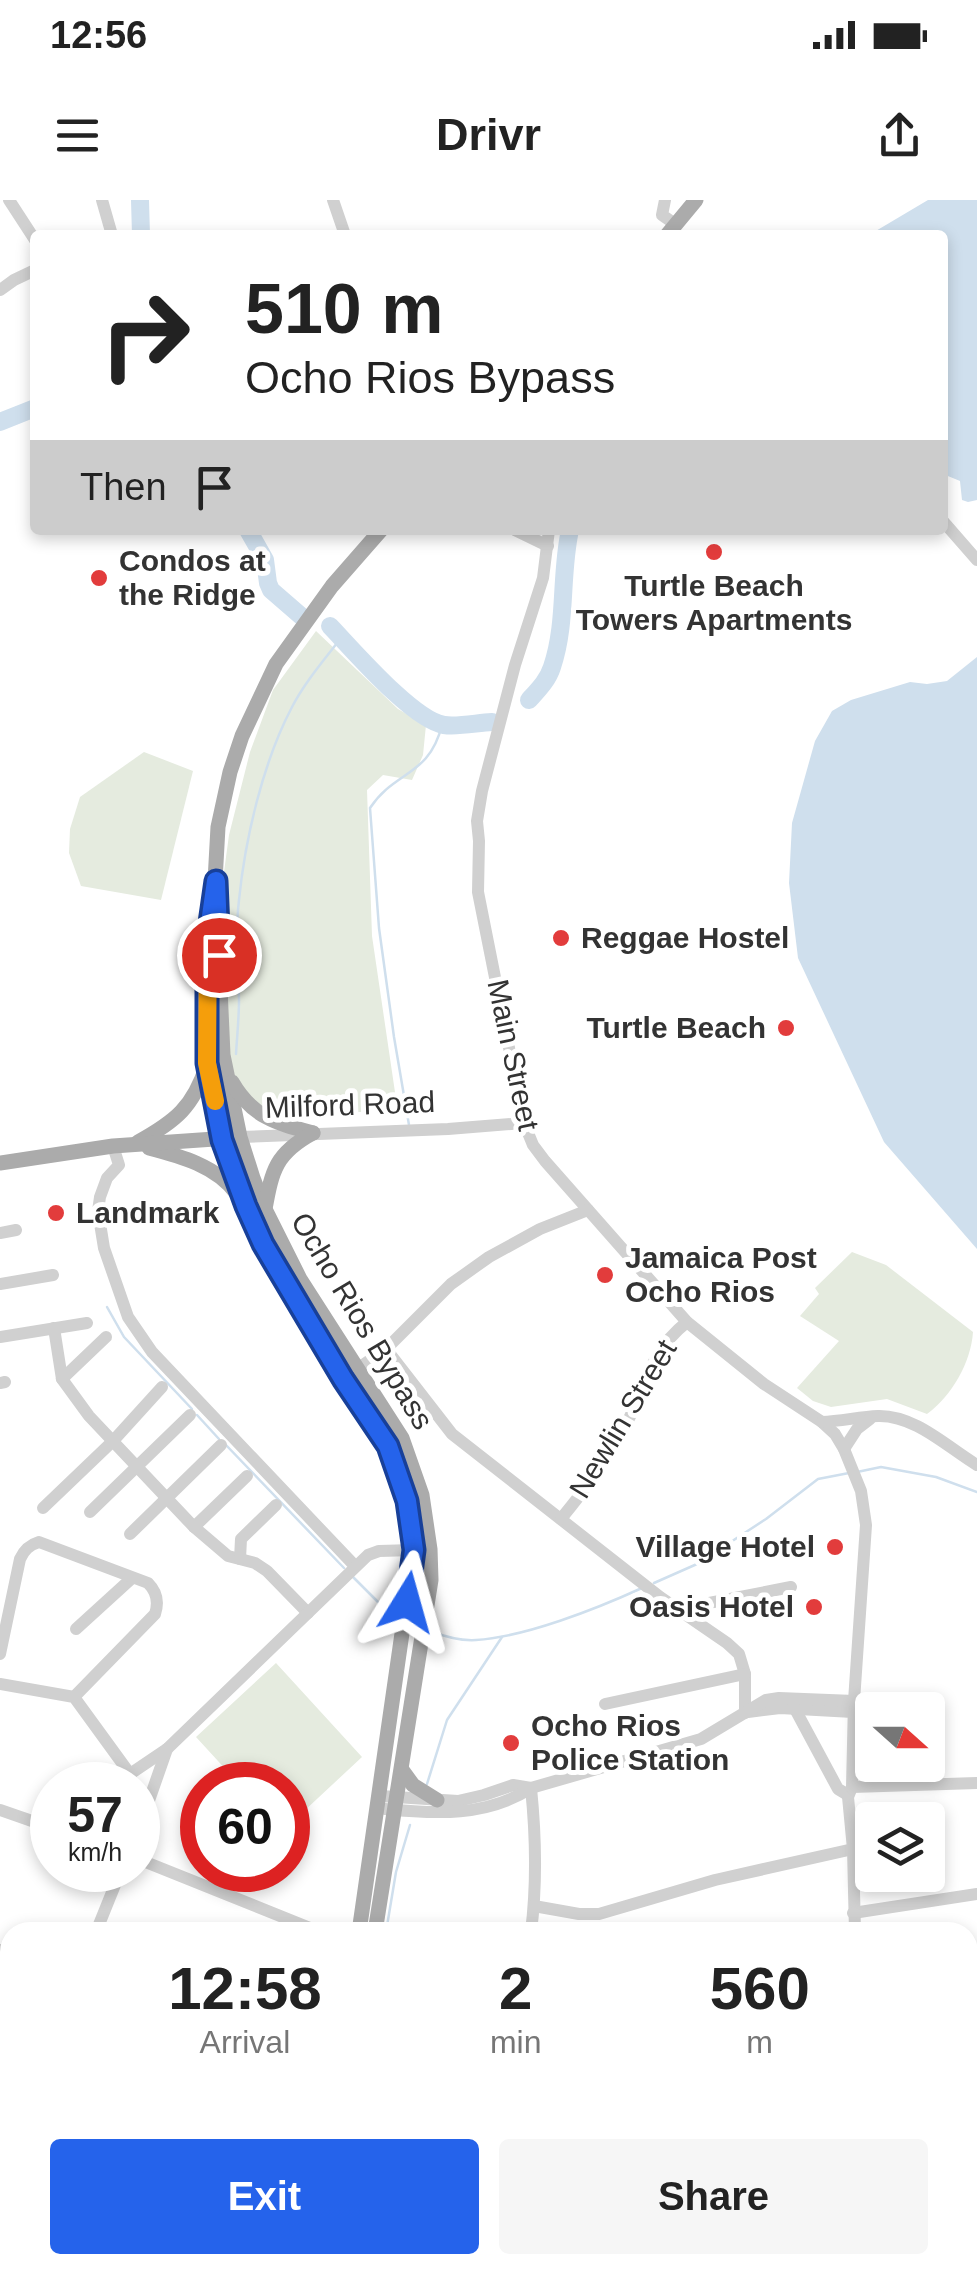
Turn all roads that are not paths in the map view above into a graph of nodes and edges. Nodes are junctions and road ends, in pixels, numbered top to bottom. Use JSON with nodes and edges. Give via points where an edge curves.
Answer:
{"nodes":[{"id":1,"x":9,"y":200,"type":"edge"},
{"id":2,"x":102,"y":200,"type":"edge"},
{"id":3,"x":333,"y":200,"type":"edge"},
{"id":4,"x":665,"y":200,"type":"edge"},
{"id":5,"x":696,"y":200,"type":"edge"},
{"id":6,"x":111,"y":230,"type":"edge"},
{"id":7,"x":342,"y":230,"type":"edge"},
{"id":8,"x":671,"y":230,"type":"edge"},
{"id":9,"x":30,"y":232,"type":"edge"},
{"id":10,"x":30,"y":272,"type":"edge"},
{"id":11,"x":0,"y":290,"type":"edge"},
{"id":12,"x":948,"y":527,"type":"edge"},
{"id":13,"x":377,"y":535,"type":"edge"},
{"id":14,"x":525,"y":535,"type":"edge"},
{"id":15,"x":549,"y":535,"type":"edge"},
{"id":16,"x":548,"y":546,"type":"junction"},
{"id":17,"x":977,"y":560,"type":"edge"},
{"id":18,"x":216,"y":881,"type":"junction"},
{"id":19,"x":223,"y":1055,"type":"junction"},
{"id":20,"x":207,"y":1063,"type":"junction"},
{"id":21,"x":524,"y":1123,"type":"junction"},
{"id":22,"x":313,"y":1133,"type":"junction"},
{"id":23,"x":240,"y":1137,"type":"junction"},
{"id":24,"x":222,"y":1140,"type":"junction"},
{"id":25,"x":135,"y":1144,"type":"junction"},
{"id":26,"x":114,"y":1146,"type":"junction"},
{"id":27,"x":0,"y":1163,"type":"edge"},
{"id":28,"x":246,"y":1206,"type":"junction"},
{"id":29,"x":264,"y":1210,"type":"junction"},
{"id":30,"x":588,"y":1210,"type":"junction"},
{"id":31,"x":16,"y":1230,"type":"dead end"},
{"id":32,"x":0,"y":1232,"type":"edge"},
{"id":33,"x":53,"y":1275,"type":"dead end"},
{"id":34,"x":0,"y":1284,"type":"edge"},
{"id":35,"x":687,"y":1322,"type":"junction"},
{"id":36,"x":87,"y":1323,"type":"dead end"},
{"id":37,"x":54,"y":1328,"type":"junction"},
{"id":38,"x":0,"y":1337,"type":"edge"},
{"id":39,"x":106,"y":1337,"type":"dead end"},
{"id":40,"x":386,"y":1349,"type":"junction"},
{"id":41,"x":358,"y":1369,"type":"junction"},
{"id":42,"x":62,"y":1378,"type":"junction"},
{"id":43,"x":343,"y":1379,"type":"junction"},
{"id":44,"x":162,"y":1387,"type":"dead end"},
{"id":45,"x":190,"y":1415,"type":"dead end"},
{"id":46,"x":872,"y":1417,"type":"junction"},
{"id":47,"x":822,"y":1422,"type":"junction"},
{"id":48,"x":113,"y":1441,"type":"junction"},
{"id":49,"x":221,"y":1445,"type":"dead end"},
{"id":50,"x":847,"y":1453,"type":"junction"},
{"id":51,"x":977,"y":1465,"type":"edge"},
{"id":52,"x":137,"y":1466,"type":"junction"},
{"id":53,"x":247,"y":1476,"type":"dead end"},
{"id":54,"x":166,"y":1497,"type":"junction"},
{"id":55,"x":276,"y":1504,"type":"dead end"},
{"id":56,"x":43,"y":1508,"type":"dead end"},
{"id":57,"x":90,"y":1512,"type":"dead end"},
{"id":58,"x":561,"y":1520,"type":"junction"},
{"id":59,"x":194,"y":1527,"type":"junction"},
{"id":60,"x":130,"y":1534,"type":"dead end"},
{"id":61,"x":414,"y":1550,"type":"junction"},
{"id":62,"x":240,"y":1558,"type":"junction"},
{"id":63,"x":352,"y":1569,"type":"junction"},
{"id":64,"x":132,"y":1578,"type":"junction"},
{"id":65,"x":791,"y":1587,"type":"dead end"},
{"id":66,"x":678,"y":1609,"type":"junction"},
{"id":67,"x":308,"y":1613,"type":"junction"},
{"id":68,"x":76,"y":1629,"type":"dead end"},
{"id":69,"x":0,"y":1654,"type":"edge"},
{"id":70,"x":745,"y":1674,"type":"junction"},
{"id":71,"x":0,"y":1684,"type":"edge"},
{"id":72,"x":74,"y":1697,"type":"junction"},
{"id":73,"x":605,"y":1704,"type":"dead end"},
{"id":74,"x":854,"y":1707,"type":"junction"},
{"id":75,"x":794,"y":1708,"type":"junction"},
{"id":76,"x":745,"y":1712,"type":"junction"},
{"id":77,"x":166,"y":1750,"type":"junction"},
{"id":78,"x":121,"y":1762,"type":"edge"},
{"id":79,"x":148,"y":1762,"type":"edge"},
{"id":80,"x":160,"y":1768,"type":"edge"},
{"id":81,"x":402,"y":1770,"type":"junction"},
{"id":82,"x":977,"y":1784,"type":"edge"},
{"id":83,"x":530,"y":1788,"type":"junction"},
{"id":84,"x":850,"y":1790,"type":"junction"},
{"id":85,"x":437,"y":1800,"type":"junction"},
{"id":86,"x":379,"y":1802,"type":"junction"},
{"id":87,"x":397,"y":1804,"type":"junction"},
{"id":88,"x":0,"y":1810,"type":"edge"},
{"id":89,"x":30,"y":1820,"type":"edge"},
{"id":90,"x":853,"y":1849,"type":"junction"},
{"id":91,"x":160,"y":1869,"type":"edge"},
{"id":92,"x":109,"y":1892,"type":"edge"},
{"id":93,"x":977,"y":1894,"type":"edge"},
{"id":94,"x":534,"y":1906,"type":"junction"},
{"id":95,"x":853,"y":1913,"type":"junction"},
{"id":96,"x":99,"y":1922,"type":"edge"},
{"id":97,"x":295,"y":1922,"type":"edge"},
{"id":98,"x":361,"y":1922,"type":"edge"},
{"id":99,"x":377,"y":1922,"type":"edge"},
{"id":100,"x":532,"y":1922,"type":"edge"},
{"id":101,"x":854,"y":1922,"type":"edge"}],
"edges":[{"from":1,"to":9,"type":"street"},
{"from":2,"to":6,"type":"street"},
{"from":3,"to":7,"type":"street"},
{"from":4,"to":8,"type":"street","via":[[662,215]]},
{"from":5,"to":8,"type":"main road"},
{"from":10,"to":11,"type":"street"},
{"from":12,"to":17,"type":"street"},
{"from":13,"to":18,"type":"main road","via":[[302,626],[257,702],[230,772]]},
{"from":14,"to":16,"type":"street"},
{"from":15,"to":16,"type":"street","name":"Main Street"},
{"from":16,"to":21,"type":"street","name":"Main Street","via":[[477,821],[478,892]]},
{"from":18,"to":19,"type":"main road","name":"Ocho Rios Bypass"},
{"from":18,"to":20,"type":"main road","name":"Ocho Rios Bypass","via":[[207,944]]},
{"from":19,"to":22,"type":"main road","via":[[230,1078],[256,1112]]},
{"from":19,"to":23,"type":"main road","name":"Ocho Rios Bypass"},
{"from":20,"to":24,"type":"main road","name":"Ocho Rios Bypass"},
{"from":20,"to":25,"type":"main road","via":[[186,1108]]},
{"from":21,"to":22,"type":"street","name":"Milford Road"},
{"from":21,"to":30,"type":"street","name":"Main Street","via":[[533,1145]]},
{"from":22,"to":23,"type":"street","name":"Milford Road"},
{"from":22,"to":29,"type":"main road","via":[[282,1155]]},
{"from":23,"to":24,"type":"main road","name":"Milford Road"},
{"from":23,"to":29,"type":"main road","name":"Ocho Rios Bypass"},
{"from":24,"to":25,"type":"main road","name":"Milford Road"},
{"from":24,"to":28,"type":"main road","name":"Ocho Rios Bypass"},
{"from":25,"to":26,"type":"main road","name":"Milford Road"},
{"from":25,"to":28,"type":"main road","via":[[199,1164]]},
{"from":26,"to":27,"type":"main road","name":"Milford Road"},
{"from":26,"to":63,"type":"street","via":[[119,1165],[107,1178],[98,1211],[128,1317],[152,1352]]},
{"from":28,"to":43,"type":"main road","name":"Ocho Rios Bypass"},
{"from":29,"to":41,"type":"main road","name":"Ocho Rios Bypass"},
{"from":30,"to":35,"type":"street","name":"Main Street"},
{"from":30,"to":40,"type":"street","via":[[489,1257],[451,1284]]},
{"from":31,"to":32,"type":"street"},
{"from":33,"to":34,"type":"street"},
{"from":35,"to":47,"type":"street","name":"Main Street"},
{"from":35,"to":58,"type":"street","name":"Newlin Street","via":[[660,1348],[624,1428]]},
{"from":36,"to":37,"type":"street"},
{"from":37,"to":38,"type":"street"},
{"from":37,"to":42,"type":"street"},
{"from":39,"to":42,"type":"street"},
{"from":40,"to":41,"type":"street"},
{"from":40,"to":58,"type":"street","via":[[452,1434]]},
{"from":41,"to":43,"type":"street"},
{"from":41,"to":81,"type":"main road","name":"Ocho Rios Bypass","via":[[402,1438],[422,1495],[430,1549]]},
{"from":42,"to":48,"type":"street"},
{"from":43,"to":61,"type":"main road","name":"Ocho Rios Bypass","via":[[388,1446],[407,1501]]},
{"from":44,"to":48,"type":"street"},
{"from":45,"to":52,"type":"street"},
{"from":46,"to":47,"type":"street"},
{"from":46,"to":50,"type":"street","via":[[857,1429]]},
{"from":46,"to":51,"type":"street","via":[[902,1420]]},
{"from":47,"to":50,"type":"street","name":"Main Street"},
{"from":48,"to":52,"type":"street"},
{"from":48,"to":56,"type":"street"},
{"from":49,"to":54,"type":"street"},
{"from":50,"to":74,"type":"street","name":"Main Street","via":[[866,1525]]},
{"from":52,"to":54,"type":"street"},
{"from":52,"to":57,"type":"street"},
{"from":53,"to":59,"type":"street"},
{"from":54,"to":59,"type":"street"},
{"from":54,"to":60,"type":"street"},
{"from":55,"to":62,"type":"street","via":[[242,1539]]},
{"from":58,"to":66,"type":"street"},
{"from":59,"to":62,"type":"street","via":[[228,1556]]},
{"from":61,"to":63,"type":"street","via":[[379,1551]]},
{"from":61,"to":86,"type":"main road","name":"Ocho Rios Bypass"},
{"from":62,"to":67,"type":"street","via":[[267,1571]]},
{"from":63,"to":67,"type":"street"},
{"from":64,"to":68,"type":"street"},
{"from":64,"to":69,"type":"street","via":[[32,1544],[20,1559]]},
{"from":64,"to":72,"type":"street","via":[[153,1588],[155,1614]]},
{"from":65,"to":66,"type":"street"},
{"from":66,"to":70,"type":"street","via":[[739,1654]]},
{"from":67,"to":77,"type":"street"},
{"from":70,"to":73,"type":"street"},
{"from":70,"to":76,"type":"street"},
{"from":71,"to":72,"type":"street"},
{"from":72,"to":78,"type":"street"},
{"from":74,"to":75,"type":"street"},
{"from":74,"to":76,"type":"street","via":[[779,1698]]},
{"from":74,"to":84,"type":"street","name":"Main Street"},
{"from":75,"to":76,"type":"street"},
{"from":75,"to":84,"type":"street","via":[[838,1789]]},
{"from":76,"to":83,"type":"street","via":[[701,1739]]},
{"from":77,"to":79,"type":"street"},
{"from":77,"to":80,"type":"street"},
{"from":81,"to":85,"type":"main road"},
{"from":81,"to":87,"type":"main road","name":"Ocho Rios Bypass"},
{"from":82,"to":84,"type":"street"},
{"from":83,"to":85,"type":"street","via":[[513,1784],[458,1801]]},
{"from":83,"to":87,"type":"street","via":[[459,1813]]},
{"from":83,"to":94,"type":"street"},
{"from":84,"to":90,"type":"street","name":"Main Street"},
{"from":85,"to":87,"type":"street"},
{"from":86,"to":87,"type":"street"},
{"from":86,"to":98,"type":"main road","name":"Ocho Rios Bypass"},
{"from":87,"to":99,"type":"main road","name":"Ocho Rios Bypass"},
{"from":88,"to":89,"type":"street"},
{"from":90,"to":94,"type":"street","via":[[598,1914]]},
{"from":90,"to":95,"type":"street","name":"Main Street"},
{"from":91,"to":97,"type":"street"},
{"from":92,"to":96,"type":"street"},
{"from":93,"to":95,"type":"street"},
{"from":94,"to":100,"type":"street"},
{"from":95,"to":101,"type":"street","name":"Main Street"}]}
